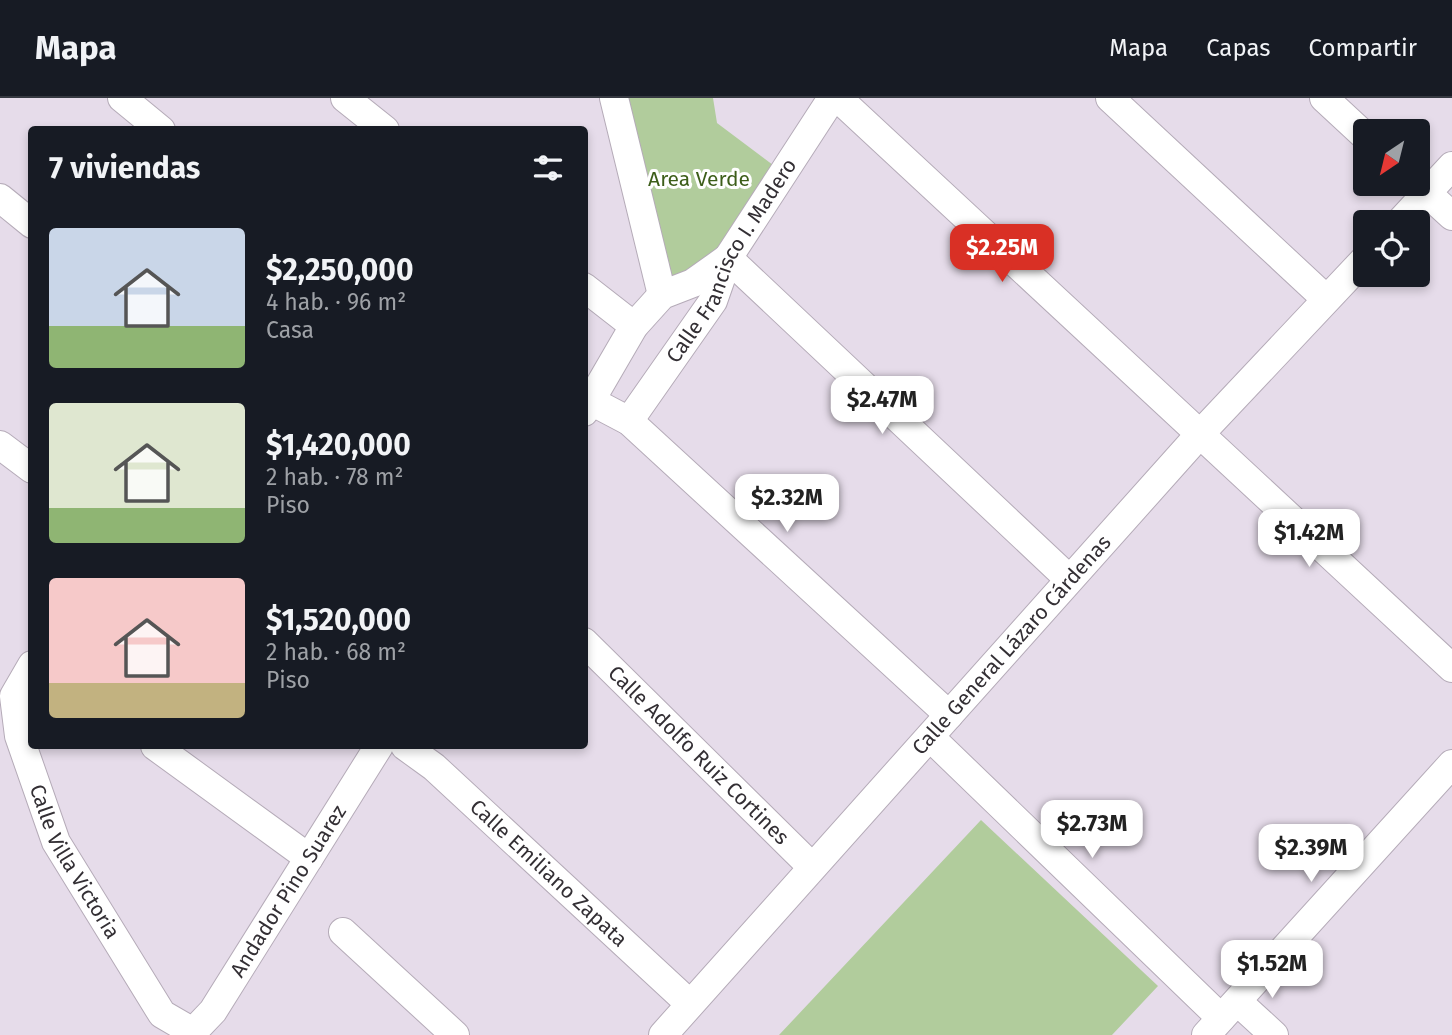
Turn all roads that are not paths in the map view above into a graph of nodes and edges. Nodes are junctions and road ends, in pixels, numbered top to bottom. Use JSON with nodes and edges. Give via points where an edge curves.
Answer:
{"nodes":[{"id":1,"x":122,"y":98,"type":"edge"},
{"id":2,"x":345,"y":98,"type":"edge"},
{"id":3,"x":1110,"y":98,"type":"edge"},
{"id":4,"x":1324,"y":98,"type":"edge"},
{"id":5,"x":611,"y":101,"type":"edge"},
{"id":6,"x":826,"y":101,"type":"edge"},
{"id":7,"x":1353,"y":125,"type":"edge"},
{"id":8,"x":156,"y":126,"type":"edge"},
{"id":9,"x":379,"y":126,"type":"edge"},
{"id":10,"x":1452,"y":166,"type":"edge"},
{"id":11,"x":1430,"y":183,"type":"edge"},
{"id":12,"x":1430,"y":196,"type":"edge"},
{"id":13,"x":0,"y":198,"type":"edge"},
{"id":14,"x":1452,"y":216,"type":"edge"},
{"id":15,"x":28,"y":221,"type":"edge"},
{"id":16,"x":728,"y":257,"type":"junction"},
{"id":17,"x":1353,"y":271,"type":"edge"},
{"id":18,"x":588,"y":290,"type":"edge"},
{"id":19,"x":662,"y":295,"type":"junction"},
{"id":20,"x":1326,"y":299,"type":"junction"},
{"id":21,"x":634,"y":326,"type":"junction"},
{"id":22,"x":588,"y":406,"type":"edge"},
{"id":23,"x":629,"y":421,"type":"junction"},
{"id":24,"x":1200,"y":434,"type":"junction"},
{"id":25,"x":0,"y":445,"type":"edge"},
{"id":26,"x":28,"y":466,"type":"edge"},
{"id":27,"x":1069,"y":579,"type":"junction"},
{"id":28,"x":588,"y":646,"type":"edge"},
{"id":29,"x":1452,"y":668,"type":"edge"},
{"id":30,"x":28,"y":672,"type":"edge"},
{"id":31,"x":949,"y":715,"type":"junction"},
{"id":32,"x":930,"y":737,"type":"junction"},
{"id":33,"x":159,"y":749,"type":"edge"},
{"id":34,"x":377,"y":749,"type":"edge"},
{"id":35,"x":409,"y":749,"type":"edge"},
{"id":36,"x":1452,"y":764,"type":"edge"},
{"id":37,"x":309,"y":858,"type":"junction"},
{"id":38,"x":812,"y":867,"type":"junction"},
{"id":39,"x":343,"y":932,"type":"dead end"},
{"id":40,"x":690,"y":1004,"type":"junction"},
{"id":41,"x":1222,"y":1018,"type":"edge"},
{"id":42,"x":193,"y":1032,"type":"joint"},
{"id":43,"x":455,"y":1035,"type":"edge"},
{"id":44,"x":663,"y":1035,"type":"edge"},
{"id":45,"x":1274,"y":1035,"type":"edge"}],
"edges":[{"from":1,"to":8,"type":"street"},
{"from":2,"to":9,"type":"street"},
{"from":3,"to":20,"type":"street"},
{"from":4,"to":7,"type":"street"},
{"from":5,"to":19,"type":"street"},
{"from":6,"to":16,"type":"street","name":"Calle Francisco I. Madero"},
{"from":6,"to":24,"type":"street"},
{"from":10,"to":11,"type":"street"},
{"from":12,"to":14,"type":"street"},
{"from":13,"to":15,"type":"street"},
{"from":16,"to":19,"type":"street","via":[[693,283]]},
{"from":16,"to":23,"type":"street","name":"Calle Francisco I. Madero","via":[[713,301]]},
{"from":16,"to":27,"type":"street"},
{"from":17,"to":20,"type":"street","name":"Calle General Lázaro Cárdenas"},
{"from":18,"to":21,"type":"street"},
{"from":19,"to":21,"type":"street"},
{"from":20,"to":24,"type":"street","name":"Calle General Lázaro Cárdenas"},
{"from":21,"to":22,"type":"street"},
{"from":22,"to":23,"type":"street"},
{"from":23,"to":31,"type":"street"},
{"from":24,"to":27,"type":"street","name":"Calle General Lázaro Cárdenas"},
{"from":24,"to":29,"type":"street"},
{"from":25,"to":26,"type":"street"},
{"from":27,"to":31,"type":"street","name":"Calle General Lázaro Cárdenas"},
{"from":28,"to":38,"type":"street","name":"Calle Adolfo Ruiz Cortines"},
{"from":30,"to":42,"type":"street","name":"Calle Villa Victoria","via":[[14,696],[19,736],[57,842],[162,1014]]},
{"from":31,"to":32,"type":"street","name":"Calle General Lázaro Cárdenas"},
{"from":32,"to":38,"type":"street","name":"Calle General Lázaro Cárdenas"},
{"from":32,"to":41,"type":"street"},
{"from":33,"to":37,"type":"street"},
{"from":34,"to":37,"type":"street","name":"Andador Pino Suarez"},
{"from":35,"to":40,"type":"street","name":"Calle Emiliano Zapata"},
{"from":36,"to":41,"type":"street"},
{"from":37,"to":42,"type":"street","name":"Andador Pino Suarez","via":[[213,1011]]},
{"from":38,"to":40,"type":"street","name":"Calle General Lázaro Cárdenas"},
{"from":39,"to":43,"type":"street"},
{"from":40,"to":44,"type":"street","name":"Calle General Lázaro Cárdenas"},
{"from":41,"to":45,"type":"street"}]}
